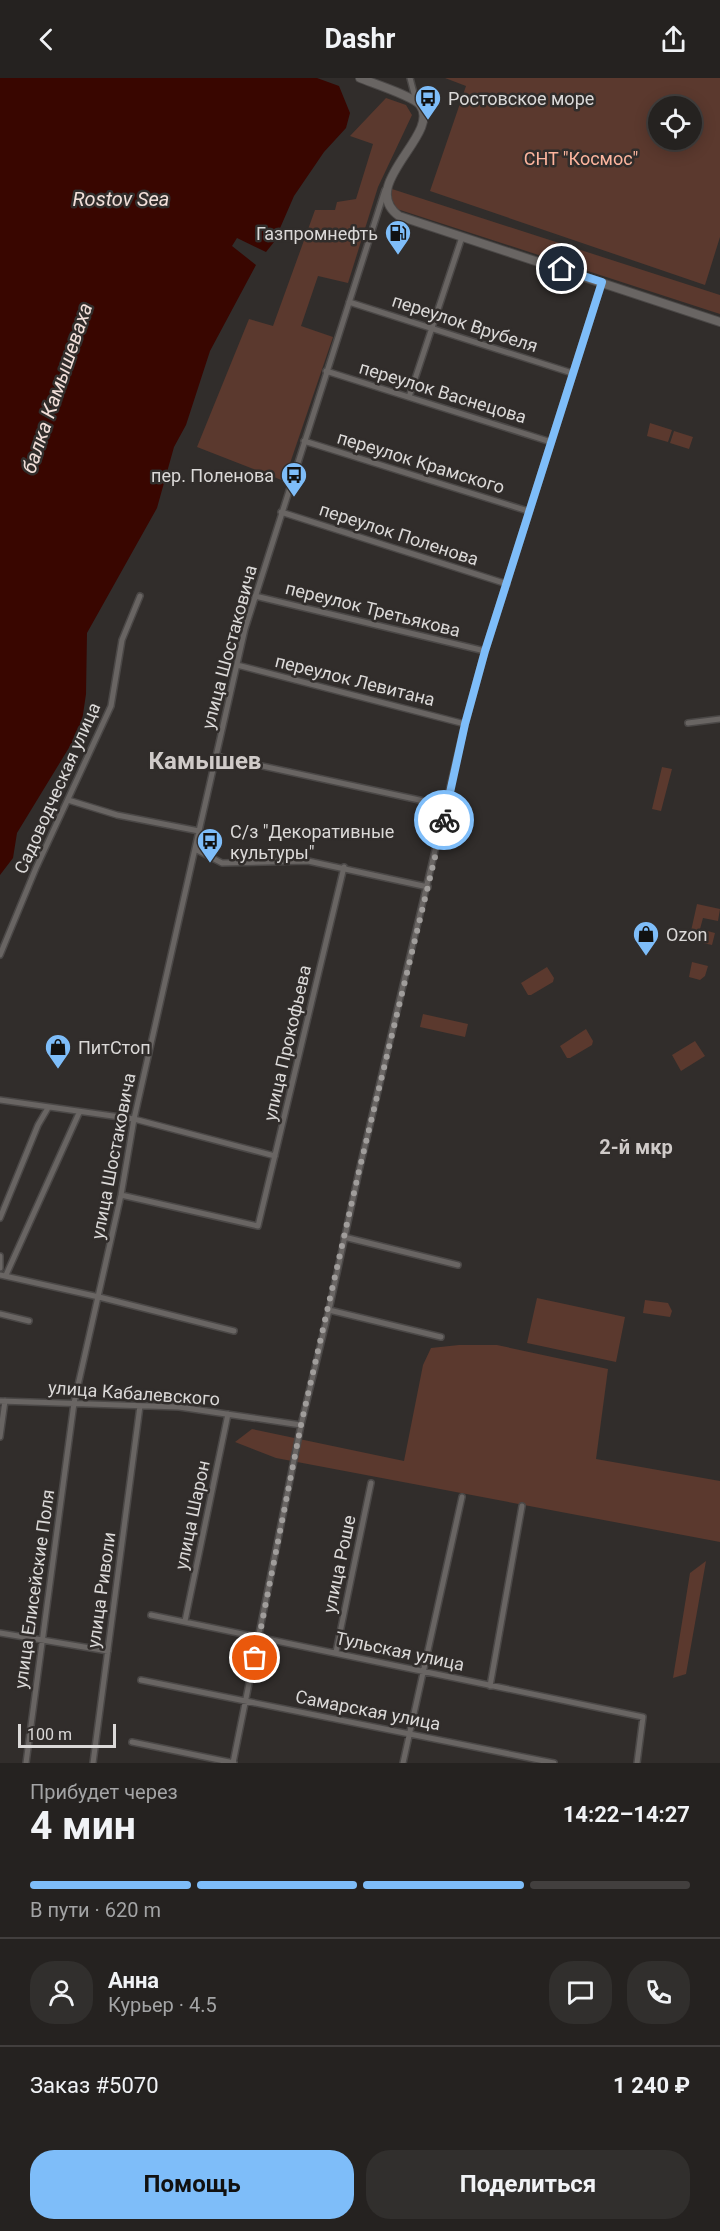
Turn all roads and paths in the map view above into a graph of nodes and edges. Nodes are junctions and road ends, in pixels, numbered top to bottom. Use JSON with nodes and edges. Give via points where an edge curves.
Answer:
{"nodes":[{"id":1,"x":360,"y":78,"type":"edge"},
{"id":2,"x":410,"y":78,"type":"edge"},
{"id":3,"x":416,"y":101,"type":"junction"},
{"id":4,"x":386,"y":190,"type":"junction"},
{"id":5,"x":462,"y":237,"type":"junction"},
{"id":6,"x":602,"y":282,"type":"junction"},
{"id":7,"x":349,"y":302,"type":"junction"},
{"id":8,"x":720,"y":322,"type":"edge"},
{"id":9,"x":431,"y":328,"type":"junction"},
{"id":10,"x":326,"y":371,"type":"junction"},
{"id":11,"x":572,"y":373,"type":"junction"},
{"id":12,"x":409,"y":397,"type":"junction"},
{"id":13,"x":304,"y":441,"type":"junction"},
{"id":14,"x":551,"y":442,"type":"junction"},
{"id":15,"x":528,"y":511,"type":"junction"},
{"id":16,"x":281,"y":512,"type":"junction"},
{"id":17,"x":507,"y":584,"type":"junction"},
{"id":18,"x":140,"y":596,"type":"dead end"},
{"id":19,"x":255,"y":596,"type":"junction"},
{"id":20,"x":485,"y":651,"type":"junction"},
{"id":21,"x":237,"y":665,"type":"junction"},
{"id":22,"x":720,"y":719,"type":"edge"},
{"id":23,"x":688,"y":723,"type":"dead end"},
{"id":24,"x":465,"y":724,"type":"junction"},
{"id":25,"x":216,"y":756,"type":"junction"},
{"id":26,"x":68,"y":800,"type":"junction"},
{"id":27,"x":447,"y":806,"type":"junction"},
{"id":28,"x":199,"y":831,"type":"junction"},
{"id":29,"x":195,"y":849,"type":"junction"},
{"id":30,"x":344,"y":867,"type":"junction"},
{"id":31,"x":428,"y":887,"type":"junction"},
{"id":32,"x":0,"y":955,"type":"edge"},
{"id":33,"x":0,"y":1100,"type":"edge"},
{"id":34,"x":48,"y":1108,"type":"junction"},
{"id":35,"x":80,"y":1113,"type":"junction"},
{"id":36,"x":134,"y":1119,"type":"junction"},
{"id":37,"x":275,"y":1156,"type":"junction"},
{"id":38,"x":121,"y":1195,"type":"junction"},
{"id":39,"x":0,"y":1218,"type":"edge"},
{"id":40,"x":344,"y":1237,"type":"junction"},
{"id":41,"x":0,"y":1256,"type":"edge"},
{"id":42,"x":458,"y":1265,"type":"dead end"},
{"id":43,"x":0,"y":1268,"type":"edge"},
{"id":44,"x":3,"y":1275,"type":"edge"},
{"id":45,"x":99,"y":1297,"type":"junction"},
{"id":46,"x":329,"y":1310,"type":"junction"},
{"id":47,"x":0,"y":1314,"type":"edge"},
{"id":48,"x":29,"y":1321,"type":"dead end"},
{"id":49,"x":234,"y":1331,"type":"dead end"},
{"id":50,"x":441,"y":1337,"type":"dead end"},
{"id":51,"x":3,"y":1403,"type":"edge"},
{"id":52,"x":75,"y":1403,"type":"junction"},
{"id":53,"x":140,"y":1406,"type":"junction"},
{"id":54,"x":228,"y":1414,"type":"junction"},
{"id":55,"x":301,"y":1425,"type":"junction"},
{"id":56,"x":0,"y":1437,"type":"edge"},
{"id":57,"x":371,"y":1483,"type":"dead end"},
{"id":58,"x":462,"y":1497,"type":"dead end"},
{"id":59,"x":522,"y":1506,"type":"dead end"},
{"id":60,"x":151,"y":1615,"type":"dead end"},
{"id":61,"x":185,"y":1621,"type":"junction"},
{"id":62,"x":0,"y":1633,"type":"edge"},
{"id":63,"x":260,"y":1636,"type":"junction"},
{"id":64,"x":42,"y":1640,"type":"junction"},
{"id":65,"x":108,"y":1651,"type":"junction"},
{"id":66,"x":336,"y":1652,"type":"junction"},
{"id":67,"x":423,"y":1670,"type":"junction"},
{"id":68,"x":141,"y":1680,"type":"dead end"},
{"id":69,"x":490,"y":1686,"type":"junction"},
{"id":70,"x":246,"y":1702,"type":"junction"},
{"id":71,"x":410,"y":1732,"type":"junction"},
{"id":72,"x":132,"y":1742,"type":"dead end"},
{"id":73,"x":26,"y":1763,"type":"edge"},
{"id":74,"x":93,"y":1763,"type":"edge"},
{"id":75,"x":234,"y":1763,"type":"edge"},
{"id":76,"x":403,"y":1763,"type":"edge"},
{"id":77,"x":554,"y":1763,"type":"edge"},
{"id":78,"x":637,"y":1763,"type":"edge"}],
"edges":[{"from":1,"to":3,"type":"main road"},
{"from":2,"to":3,"type":"street"},
{"from":3,"to":4,"type":"main road","via":[[422,109],[422,120]]},
{"from":4,"to":5,"type":"main road","via":[[387,203],[399,216]]},
{"from":4,"to":7,"type":"street","name":"улица Шостаковича"},
{"from":5,"to":6,"type":"main road"},
{"from":5,"to":9,"type":"street"},
{"from":6,"to":8,"type":"main road"},
{"from":6,"to":11,"type":"street"},
{"from":7,"to":9,"type":"street","name":"переулок Врубеля"},
{"from":7,"to":10,"type":"street","name":"улица Шостаковича"},
{"from":9,"to":11,"type":"street","name":"переулок Врубеля"},
{"from":9,"to":12,"type":"street"},
{"from":10,"to":12,"type":"street","name":"переулок Васнецова"},
{"from":10,"to":13,"type":"street","name":"улица Шостаковича"},
{"from":11,"to":14,"type":"street"},
{"from":12,"to":14,"type":"street","name":"переулок Васнецова"},
{"from":13,"to":15,"type":"street","name":"переулок Крамского"},
{"from":13,"to":16,"type":"street","name":"улица Шостаковича"},
{"from":14,"to":15,"type":"street"},
{"from":15,"to":17,"type":"street"},
{"from":16,"to":17,"type":"street","name":"переулок Поленова"},
{"from":16,"to":19,"type":"street","name":"улица Шостаковича"},
{"from":17,"to":20,"type":"street"},
{"from":18,"to":26,"type":"street","name":"Садоводческая улица","via":[[122,640],[111,706]]},
{"from":19,"to":20,"type":"street","name":"переулок Третьякова"},
{"from":19,"to":21,"type":"street","name":"улица Шостаковича"},
{"from":20,"to":24,"type":"street"},
{"from":21,"to":24,"type":"street","name":"переулок Левитана"},
{"from":21,"to":25,"type":"street","name":"улица Шостаковича"},
{"from":22,"to":23,"type":"street"},
{"from":24,"to":27,"type":"street"},
{"from":25,"to":27,"type":"street"},
{"from":25,"to":28,"type":"street","name":"улица Шостаковича"},
{"from":26,"to":28,"type":"street","via":[[117,815]]},
{"from":26,"to":32,"type":"street","name":"Садоводческая улица"},
{"from":27,"to":31,"type":"street"},
{"from":28,"to":29,"type":"street","name":"улица Шостаковича"},
{"from":29,"to":30,"type":"street","via":[[222,863],[308,861]]},
{"from":29,"to":36,"type":"street","name":"улица Шостаковича"},
{"from":30,"to":31,"type":"street"},
{"from":30,"to":37,"type":"street","name":"улица Прокофьева"},
{"from":31,"to":40,"type":"street"},
{"from":33,"to":34,"type":"street"},
{"from":34,"to":35,"type":"street"},
{"from":34,"to":39,"type":"street"},
{"from":35,"to":36,"type":"street"},
{"from":35,"to":44,"type":"street"},
{"from":36,"to":37,"type":"street"},
{"from":36,"to":38,"type":"street","name":"улица Шостаковича"},
{"from":37,"to":38,"type":"street","name":"улица Прокофьева","via":[[258,1226]]},
{"from":38,"to":45,"type":"street","name":"улица Шостаковича"},
{"from":40,"to":42,"type":"street"},
{"from":40,"to":46,"type":"street"},
{"from":41,"to":43,"type":"street"},
{"from":44,"to":45,"type":"street"},
{"from":45,"to":49,"type":"street"},
{"from":45,"to":52,"type":"street","name":"улица Шостаковича"},
{"from":46,"to":50,"type":"street"},
{"from":46,"to":55,"type":"street"},
{"from":47,"to":48,"type":"street"},
{"from":51,"to":52,"type":"street","name":"улица Кабалевского"},
{"from":51,"to":56,"type":"street"},
{"from":52,"to":53,"type":"street","name":"улица Кабалевского"},
{"from":52,"to":64,"type":"street","name":"улица Елисейские Поля"},
{"from":53,"to":54,"type":"street","name":"улица Кабалевского"},
{"from":53,"to":65,"type":"street","name":"улица Риволи"},
{"from":54,"to":55,"type":"street","name":"улица Кабалевского"},
{"from":54,"to":61,"type":"street","name":"улица Шарон"},
{"from":55,"to":63,"type":"street"},
{"from":57,"to":66,"type":"street","name":"улица Роше"},
{"from":58,"to":67,"type":"street"},
{"from":59,"to":69,"type":"street"},
{"from":60,"to":61,"type":"street","name":"Тульская улица"},
{"from":61,"to":63,"type":"street","name":"Тульская улица"},
{"from":62,"to":64,"type":"street"},
{"from":63,"to":66,"type":"street","name":"Тульская улица"},
{"from":63,"to":70,"type":"street"},
{"from":64,"to":65,"type":"street"},
{"from":64,"to":73,"type":"street","name":"улица Елисейские Поля"},
{"from":65,"to":74,"type":"street","name":"улица Риволи"},
{"from":66,"to":67,"type":"street","name":"Тульская улица"},
{"from":67,"to":69,"type":"street","name":"Тульская улица"},
{"from":67,"to":71,"type":"street"},
{"from":68,"to":70,"type":"street","name":"Самарская улица"},
{"from":69,"to":78,"type":"street","name":"Тульская улица","via":[[643,1717]]},
{"from":70,"to":71,"type":"street","name":"Самарская улица"},
{"from":70,"to":75,"type":"street"},
{"from":71,"to":76,"type":"street"},
{"from":71,"to":77,"type":"street","name":"Самарская улица"},
{"from":72,"to":75,"type":"street"}]}
